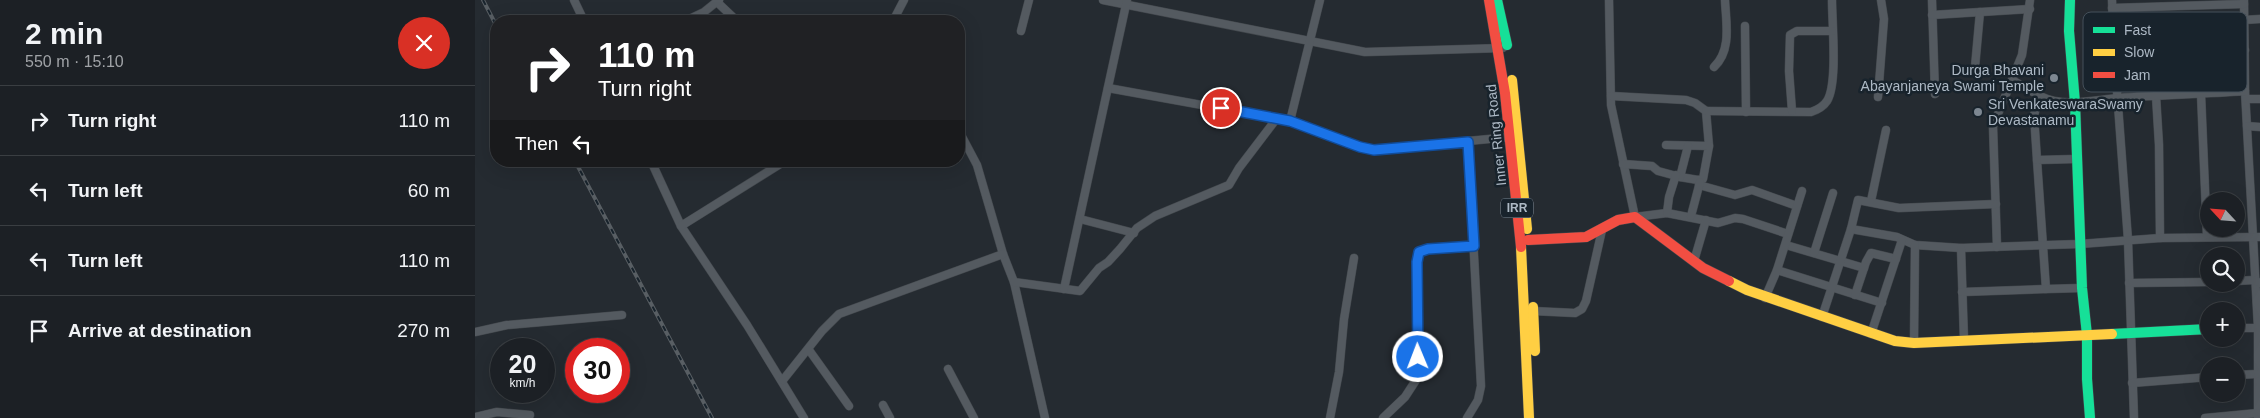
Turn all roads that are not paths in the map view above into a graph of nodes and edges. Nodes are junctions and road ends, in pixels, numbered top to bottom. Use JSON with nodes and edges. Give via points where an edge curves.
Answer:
{"nodes":[{"id":1,"x":574,"y":0,"type":"edge"},
{"id":2,"x":904,"y":0,"type":"edge"},
{"id":3,"x":1029,"y":0,"type":"edge"},
{"id":4,"x":1103,"y":0,"type":"edge"},
{"id":5,"x":1319,"y":0,"type":"edge"},
{"id":6,"x":1489,"y":0,"type":"edge"},
{"id":7,"x":1497,"y":0,"type":"edge"},
{"id":8,"x":1609,"y":0,"type":"edge"},
{"id":9,"x":1725,"y":0,"type":"edge"},
{"id":10,"x":1832,"y":0,"type":"edge"},
{"id":11,"x":1881,"y":0,"type":"edge"},
{"id":12,"x":1932,"y":0,"type":"edge"},
{"id":13,"x":2030,"y":0,"type":"edge"},
{"id":14,"x":2070,"y":0,"type":"edge"},
{"id":15,"x":719,"y":1,"type":"edge"},
{"id":16,"x":2244,"y":2,"type":"edge"},
{"id":17,"x":1127,"y":3,"type":"edge"},
{"id":18,"x":2112,"y":4,"type":"edge"},
{"id":19,"x":2030,"y":9,"type":"junction"},
{"id":20,"x":1979,"y":12,"type":"junction"},
{"id":21,"x":581,"y":15,"type":"edge"},
{"id":22,"x":695,"y":15,"type":"edge"},
{"id":23,"x":732,"y":15,"type":"edge"},
{"id":24,"x":896,"y":15,"type":"edge"},
{"id":25,"x":1932,"y":15,"type":"junction"},
{"id":26,"x":2260,"y":19,"type":"edge"},
{"id":27,"x":2247,"y":20,"type":"edge"},
{"id":28,"x":1745,"y":26,"type":"dead end"},
{"id":29,"x":1021,"y":31,"type":"dead end"},
{"id":30,"x":1832,"y":31,"type":"junction"},
{"id":31,"x":1310,"y":40,"type":"junction"},
{"id":32,"x":1504,"y":48,"type":"junction"},
{"id":33,"x":1714,"y":67,"type":"dead end"},
{"id":34,"x":1975,"y":67,"type":"dead end"},
{"id":35,"x":2012,"y":80,"type":"junction"},
{"id":36,"x":1108,"y":88,"type":"junction"},
{"id":37,"x":2117,"y":92,"type":"edge"},
{"id":38,"x":1935,"y":94,"type":"dead end"},
{"id":39,"x":2201,"y":94,"type":"junction"},
{"id":40,"x":2245,"y":95,"type":"junction"},
{"id":41,"x":1611,"y":96,"type":"junction"},
{"id":42,"x":2040,"y":96,"type":"junction"},
{"id":43,"x":2157,"y":96,"type":"junction"},
{"id":44,"x":1878,"y":97,"type":"dead end"},
{"id":45,"x":2118,"y":98,"type":"junction"},
{"id":46,"x":2260,"y":100,"type":"edge"},
{"id":47,"x":2075,"y":103,"type":"junction"},
{"id":48,"x":1792,"y":111,"type":"junction"},
{"id":49,"x":1706,"y":112,"type":"junction"},
{"id":50,"x":1746,"y":112,"type":"junction"},
{"id":51,"x":1277,"y":118,"type":"junction"},
{"id":52,"x":1290,"y":121,"type":"junction"},
{"id":53,"x":2247,"y":126,"type":"junction"},
{"id":54,"x":2260,"y":126,"type":"edge"},
{"id":55,"x":1886,"y":130,"type":"dead end"},
{"id":56,"x":1510,"y":137,"type":"junction"},
{"id":57,"x":965,"y":142,"type":"edge"},
{"id":58,"x":1468,"y":142,"type":"junction"},
{"id":59,"x":1666,"y":146,"type":"dead end"},
{"id":60,"x":1688,"y":146,"type":"junction"},
{"id":61,"x":1709,"y":146,"type":"junction"},
{"id":62,"x":2076,"y":158,"type":"junction"},
{"id":63,"x":2037,"y":160,"type":"junction"},
{"id":64,"x":1623,"y":164,"type":"junction"},
{"id":65,"x":654,"y":167,"type":"edge"},
{"id":66,"x":775,"y":167,"type":"edge"},
{"id":67,"x":1678,"y":176,"type":"junction"},
{"id":68,"x":1700,"y":183,"type":"junction"},
{"id":69,"x":1802,"y":191,"type":"dead end"},
{"id":70,"x":2205,"y":192,"type":"edge"},
{"id":71,"x":1833,"y":193,"type":"dead end"},
{"id":72,"x":1871,"y":201,"type":"junction"},
{"id":73,"x":1996,"y":204,"type":"junction"},
{"id":74,"x":1797,"y":206,"type":"junction"},
{"id":75,"x":1667,"y":213,"type":"junction"},
{"id":76,"x":1691,"y":216,"type":"junction"},
{"id":77,"x":1635,"y":217,"type":"junction"},
{"id":78,"x":1080,"y":219,"type":"junction"},
{"id":79,"x":1706,"y":220,"type":"junction"},
{"id":80,"x":681,"y":226,"type":"junction"},
{"id":81,"x":1851,"y":229,"type":"junction"},
{"id":82,"x":1603,"y":230,"type":"junction"},
{"id":83,"x":1133,"y":233,"type":"junction"},
{"id":84,"x":1788,"y":234,"type":"junction"},
{"id":85,"x":2200,"y":237,"type":"edge"},
{"id":86,"x":2257,"y":237,"type":"edge"},
{"id":87,"x":2160,"y":238,"type":"junction"},
{"id":88,"x":1528,"y":240,"type":"junction"},
{"id":89,"x":1903,"y":240,"type":"junction"},
{"id":90,"x":2128,"y":240,"type":"junction"},
{"id":91,"x":2081,"y":244,"type":"junction"},
{"id":92,"x":1786,"y":245,"type":"junction"},
{"id":93,"x":1915,"y":245,"type":"junction"},
{"id":94,"x":1474,"y":246,"type":"junction"},
{"id":95,"x":2043,"y":246,"type":"junction"},
{"id":96,"x":1961,"y":248,"type":"junction"},
{"id":97,"x":1997,"y":248,"type":"junction"},
{"id":98,"x":1814,"y":252,"type":"junction"},
{"id":99,"x":1003,"y":254,"type":"junction"},
{"id":100,"x":1354,"y":258,"type":"dead end"},
{"id":101,"x":1896,"y":259,"type":"junction"},
{"id":102,"x":1693,"y":261,"type":"junction"},
{"id":103,"x":1840,"y":261,"type":"junction"},
{"id":104,"x":1864,"y":268,"type":"junction"},
{"id":105,"x":1777,"y":270,"type":"junction"},
{"id":106,"x":2257,"y":281,"type":"edge"},
{"id":107,"x":1013,"y":282,"type":"junction"},
{"id":108,"x":2200,"y":282,"type":"edge"},
{"id":109,"x":2129,"y":283,"type":"junction"},
{"id":110,"x":1831,"y":286,"type":"junction"},
{"id":111,"x":2082,"y":288,"type":"junction"},
{"id":112,"x":1064,"y":289,"type":"junction"},
{"id":113,"x":2046,"y":289,"type":"junction"},
{"id":114,"x":1962,"y":292,"type":"junction"},
{"id":115,"x":1855,"y":294,"type":"junction"},
{"id":116,"x":1765,"y":298,"type":"junction"},
{"id":117,"x":1882,"y":304,"type":"junction"},
{"id":118,"x":1533,"y":311,"type":"junction"},
{"id":119,"x":621,"y":315,"type":"dead end"},
{"id":120,"x":1822,"y":317,"type":"junction"},
{"id":121,"x":2245,"y":328,"type":"edge"},
{"id":122,"x":2259,"y":328,"type":"edge"},
{"id":123,"x":2200,"y":329,"type":"edge"},
{"id":124,"x":475,"y":332,"type":"edge"},
{"id":125,"x":2131,"y":333,"type":"junction"},
{"id":126,"x":1871,"y":334,"type":"junction"},
{"id":127,"x":2087,"y":335,"type":"junction"},
{"id":128,"x":1964,"y":340,"type":"junction"},
{"id":129,"x":1914,"y":343,"type":"junction"},
{"id":130,"x":809,"y":350,"type":"junction"},
{"id":131,"x":2259,"y":358,"type":"edge"},
{"id":132,"x":948,"y":369,"type":"dead end"},
{"id":133,"x":2257,"y":374,"type":"junction"},
{"id":134,"x":2245,"y":375,"type":"edge"},
{"id":135,"x":2200,"y":378,"type":"edge"},
{"id":136,"x":783,"y":380,"type":"junction"},
{"id":137,"x":2132,"y":383,"type":"junction"},
{"id":138,"x":883,"y":405,"type":"dead end"},
{"id":139,"x":849,"y":406,"type":"dead end"},
{"id":140,"x":530,"y":415,"type":"dead end"},
{"id":141,"x":2258,"y":416,"type":"edge"},
{"id":142,"x":475,"y":417,"type":"edge"},
{"id":143,"x":804,"y":418,"type":"edge"},
{"id":144,"x":890,"y":418,"type":"edge"},
{"id":145,"x":974,"y":418,"type":"edge"},
{"id":146,"x":1045,"y":418,"type":"edge"},
{"id":147,"x":1329,"y":418,"type":"edge"},
{"id":148,"x":1383,"y":418,"type":"edge"},
{"id":149,"x":1467,"y":418,"type":"edge"},
{"id":150,"x":1529,"y":418,"type":"edge"},
{"id":151,"x":1537,"y":418,"type":"edge"},
{"id":152,"x":2090,"y":418,"type":"edge"},
{"id":153,"x":2134,"y":418,"type":"edge"},
{"id":154,"x":2205,"y":418,"type":"edge"}],
"edges":[{"from":1,"to":21,"type":"street"},
{"from":2,"to":24,"type":"street"},
{"from":3,"to":29,"type":"street"},
{"from":4,"to":17,"type":"street"},
{"from":5,"to":31,"type":"street"},
{"from":6,"to":32,"type":"street","name":"Inner Ring Road","number":"IRR"},
{"from":7,"to":32,"type":"street","name":"Inner Ring Road","number":"IRR"},
{"from":8,"to":41,"type":"street"},
{"from":9,"to":33,"type":"street","via":[[1726,50]]},
{"from":10,"to":30,"type":"street"},
{"from":11,"to":44,"type":"street","via":[[1883,19]]},
{"from":12,"to":25,"type":"street"},
{"from":13,"to":19,"type":"street"},
{"from":14,"to":47,"type":"street"},
{"from":15,"to":22,"type":"street"},
{"from":15,"to":23,"type":"street"},
{"from":16,"to":18,"type":"street"},
{"from":17,"to":31,"type":"street"},
{"from":17,"to":36,"type":"street"},
{"from":19,"to":20,"type":"street"},
{"from":19,"to":35,"type":"street","via":[[2022,55]]},
{"from":20,"to":25,"type":"street"},
{"from":20,"to":34,"type":"street"},
{"from":25,"to":38,"type":"street"},
{"from":26,"to":27,"type":"street"},
{"from":28,"to":50,"type":"street"},
{"from":30,"to":48,"type":"street","via":[[1833,76],[1826,102],[1811,112]]},
{"from":30,"to":48,"type":"street","via":[[1797,31],[1790,35]]},
{"from":31,"to":32,"type":"street","via":[[1365,52]]},
{"from":31,"to":52,"type":"street"},
{"from":32,"to":56,"type":"street","name":"Inner Ring Road","number":"IRR"},
{"from":32,"to":88,"type":"street","name":"Inner Ring Road","number":"IRR","via":[[1524,187]]},
{"from":35,"to":42,"type":"street"},
{"from":35,"to":73,"type":"street","via":[[1993,126]]},
{"from":36,"to":51,"type":"street"},
{"from":36,"to":78,"type":"street"},
{"from":37,"to":45,"type":"street"},
{"from":39,"to":40,"type":"street"},
{"from":39,"to":43,"type":"street"},
{"from":39,"to":70,"type":"street"},
{"from":40,"to":46,"type":"street"},
{"from":40,"to":53,"type":"street"},
{"from":41,"to":49,"type":"street","via":[[1686,100]]},
{"from":41,"to":64,"type":"street"},
{"from":42,"to":47,"type":"street","via":[[2051,101]]},
{"from":42,"to":63,"type":"street","via":[[2034,116]]},
{"from":43,"to":45,"type":"street"},
{"from":43,"to":87,"type":"street"},
{"from":45,"to":47,"type":"street"},
{"from":45,"to":90,"type":"street"},
{"from":47,"to":62,"type":"street"},
{"from":48,"to":50,"type":"street"},
{"from":49,"to":50,"type":"street"},
{"from":49,"to":61,"type":"street"},
{"from":51,"to":52,"type":"street"},
{"from":51,"to":83,"type":"street","via":[[1229,185],[1155,216]]},
{"from":52,"to":58,"type":"street","via":[[1374,150]]},
{"from":53,"to":54,"type":"street"},
{"from":53,"to":86,"type":"street"},
{"from":55,"to":72,"type":"street"},
{"from":56,"to":58,"type":"street"},
{"from":56,"to":150,"type":"street","name":"Inner Ring Road","number":"IRR","via":[[1525,294]]},
{"from":57,"to":99,"type":"street","via":[[977,165]]},
{"from":58,"to":94,"type":"street"},
{"from":59,"to":60,"type":"street"},
{"from":60,"to":61,"type":"street"},
{"from":60,"to":67,"type":"street"},
{"from":61,"to":68,"type":"street"},
{"from":62,"to":63,"type":"street"},
{"from":62,"to":91,"type":"street"},
{"from":63,"to":95,"type":"street"},
{"from":64,"to":67,"type":"street","via":[[1652,166],[1658,171]]},
{"from":64,"to":77,"type":"street"},
{"from":65,"to":80,"type":"street"},
{"from":66,"to":80,"type":"street"},
{"from":67,"to":68,"type":"street"},
{"from":67,"to":75,"type":"street","via":[[1669,197]]},
{"from":68,"to":74,"type":"street","via":[[1735,195],[1752,190]]},
{"from":68,"to":76,"type":"street"},
{"from":69,"to":74,"type":"street"},
{"from":71,"to":98,"type":"street"},
{"from":72,"to":73,"type":"street","via":[[1899,208]]},
{"from":72,"to":81,"type":"street","via":[[1858,200]]},
{"from":73,"to":97,"type":"street"},
{"from":74,"to":84,"type":"street"},
{"from":75,"to":76,"type":"street"},
{"from":75,"to":77,"type":"street"},
{"from":76,"to":79,"type":"street"},
{"from":77,"to":82,"type":"street","via":[[1619,220]]},
{"from":77,"to":102,"type":"street"},
{"from":78,"to":83,"type":"street"},
{"from":78,"to":112,"type":"street"},
{"from":79,"to":84,"type":"street","via":[[1718,223],[1743,219]]},
{"from":79,"to":102,"type":"street"},
{"from":80,"to":136,"type":"street"},
{"from":81,"to":89,"type":"street"},
{"from":81,"to":103,"type":"street"},
{"from":82,"to":88,"type":"street","via":[[1586,237]]},
{"from":82,"to":118,"type":"street","via":[[1582,309],[1575,313]]},
{"from":83,"to":112,"type":"street","via":[[1083,289],[1075,292]]},
{"from":84,"to":92,"type":"street"},
{"from":85,"to":87,"type":"street"},
{"from":86,"to":106,"type":"street"},
{"from":87,"to":90,"type":"street"},
{"from":88,"to":118,"type":"street","name":"Inner Ring Road","number":"IRR"},
{"from":89,"to":93,"type":"street"},
{"from":89,"to":101,"type":"street"},
{"from":90,"to":91,"type":"street"},
{"from":90,"to":109,"type":"street"},
{"from":91,"to":95,"type":"street"},
{"from":91,"to":111,"type":"street"},
{"from":92,"to":98,"type":"street"},
{"from":92,"to":105,"type":"street"},
{"from":93,"to":96,"type":"street"},
{"from":93,"to":129,"type":"street"},
{"from":94,"to":148,"type":"street","via":[[1419,252],[1418,377],[1405,397]]},
{"from":94,"to":149,"type":"street","via":[[1481,386],[1478,400]]},
{"from":95,"to":97,"type":"street"},
{"from":95,"to":113,"type":"street"},
{"from":96,"to":97,"type":"street"},
{"from":96,"to":114,"type":"street"},
{"from":98,"to":103,"type":"street"},
{"from":99,"to":107,"type":"street"},
{"from":99,"to":130,"type":"street","via":[[839,314]]},
{"from":100,"to":147,"type":"street","via":[[1339,372]]},
{"from":101,"to":104,"type":"street","via":[[1872,252]]},
{"from":101,"to":117,"type":"street"},
{"from":102,"to":116,"type":"street"},
{"from":103,"to":104,"type":"street"},
{"from":103,"to":110,"type":"street"},
{"from":104,"to":115,"type":"street"},
{"from":105,"to":110,"type":"street"},
{"from":105,"to":116,"type":"street"},
{"from":106,"to":122,"type":"street"},
{"from":107,"to":112,"type":"street"},
{"from":107,"to":146,"type":"street"},
{"from":108,"to":109,"type":"street"},
{"from":109,"to":125,"type":"street"},
{"from":110,"to":115,"type":"street"},
{"from":110,"to":120,"type":"street"},
{"from":111,"to":113,"type":"street"},
{"from":111,"to":127,"type":"street"},
{"from":113,"to":114,"type":"street"},
{"from":114,"to":128,"type":"street"},
{"from":115,"to":117,"type":"street"},
{"from":116,"to":120,"type":"street"},
{"from":117,"to":126,"type":"street"},
{"from":118,"to":151,"type":"street","name":"Inner Ring Road","number":"IRR"},
{"from":119,"to":124,"type":"street"},
{"from":120,"to":126,"type":"street"},
{"from":121,"to":122,"type":"street"},
{"from":122,"to":131,"type":"street"},
{"from":123,"to":125,"type":"street"},
{"from":125,"to":127,"type":"street"},
{"from":125,"to":137,"type":"street"},
{"from":126,"to":129,"type":"street"},
{"from":127,"to":128,"type":"street"},
{"from":127,"to":152,"type":"street"},
{"from":128,"to":129,"type":"street"},
{"from":130,"to":136,"type":"street"},
{"from":130,"to":139,"type":"street"},
{"from":131,"to":133,"type":"street"},
{"from":132,"to":145,"type":"street"},
{"from":133,"to":134,"type":"street"},
{"from":133,"to":141,"type":"street"},
{"from":135,"to":137,"type":"street"},
{"from":136,"to":143,"type":"street"},
{"from":137,"to":153,"type":"street"},
{"from":138,"to":144,"type":"street"},
{"from":140,"to":142,"type":"street","via":[[497,412]]},
{"from":141,"to":154,"type":"street"}]}
